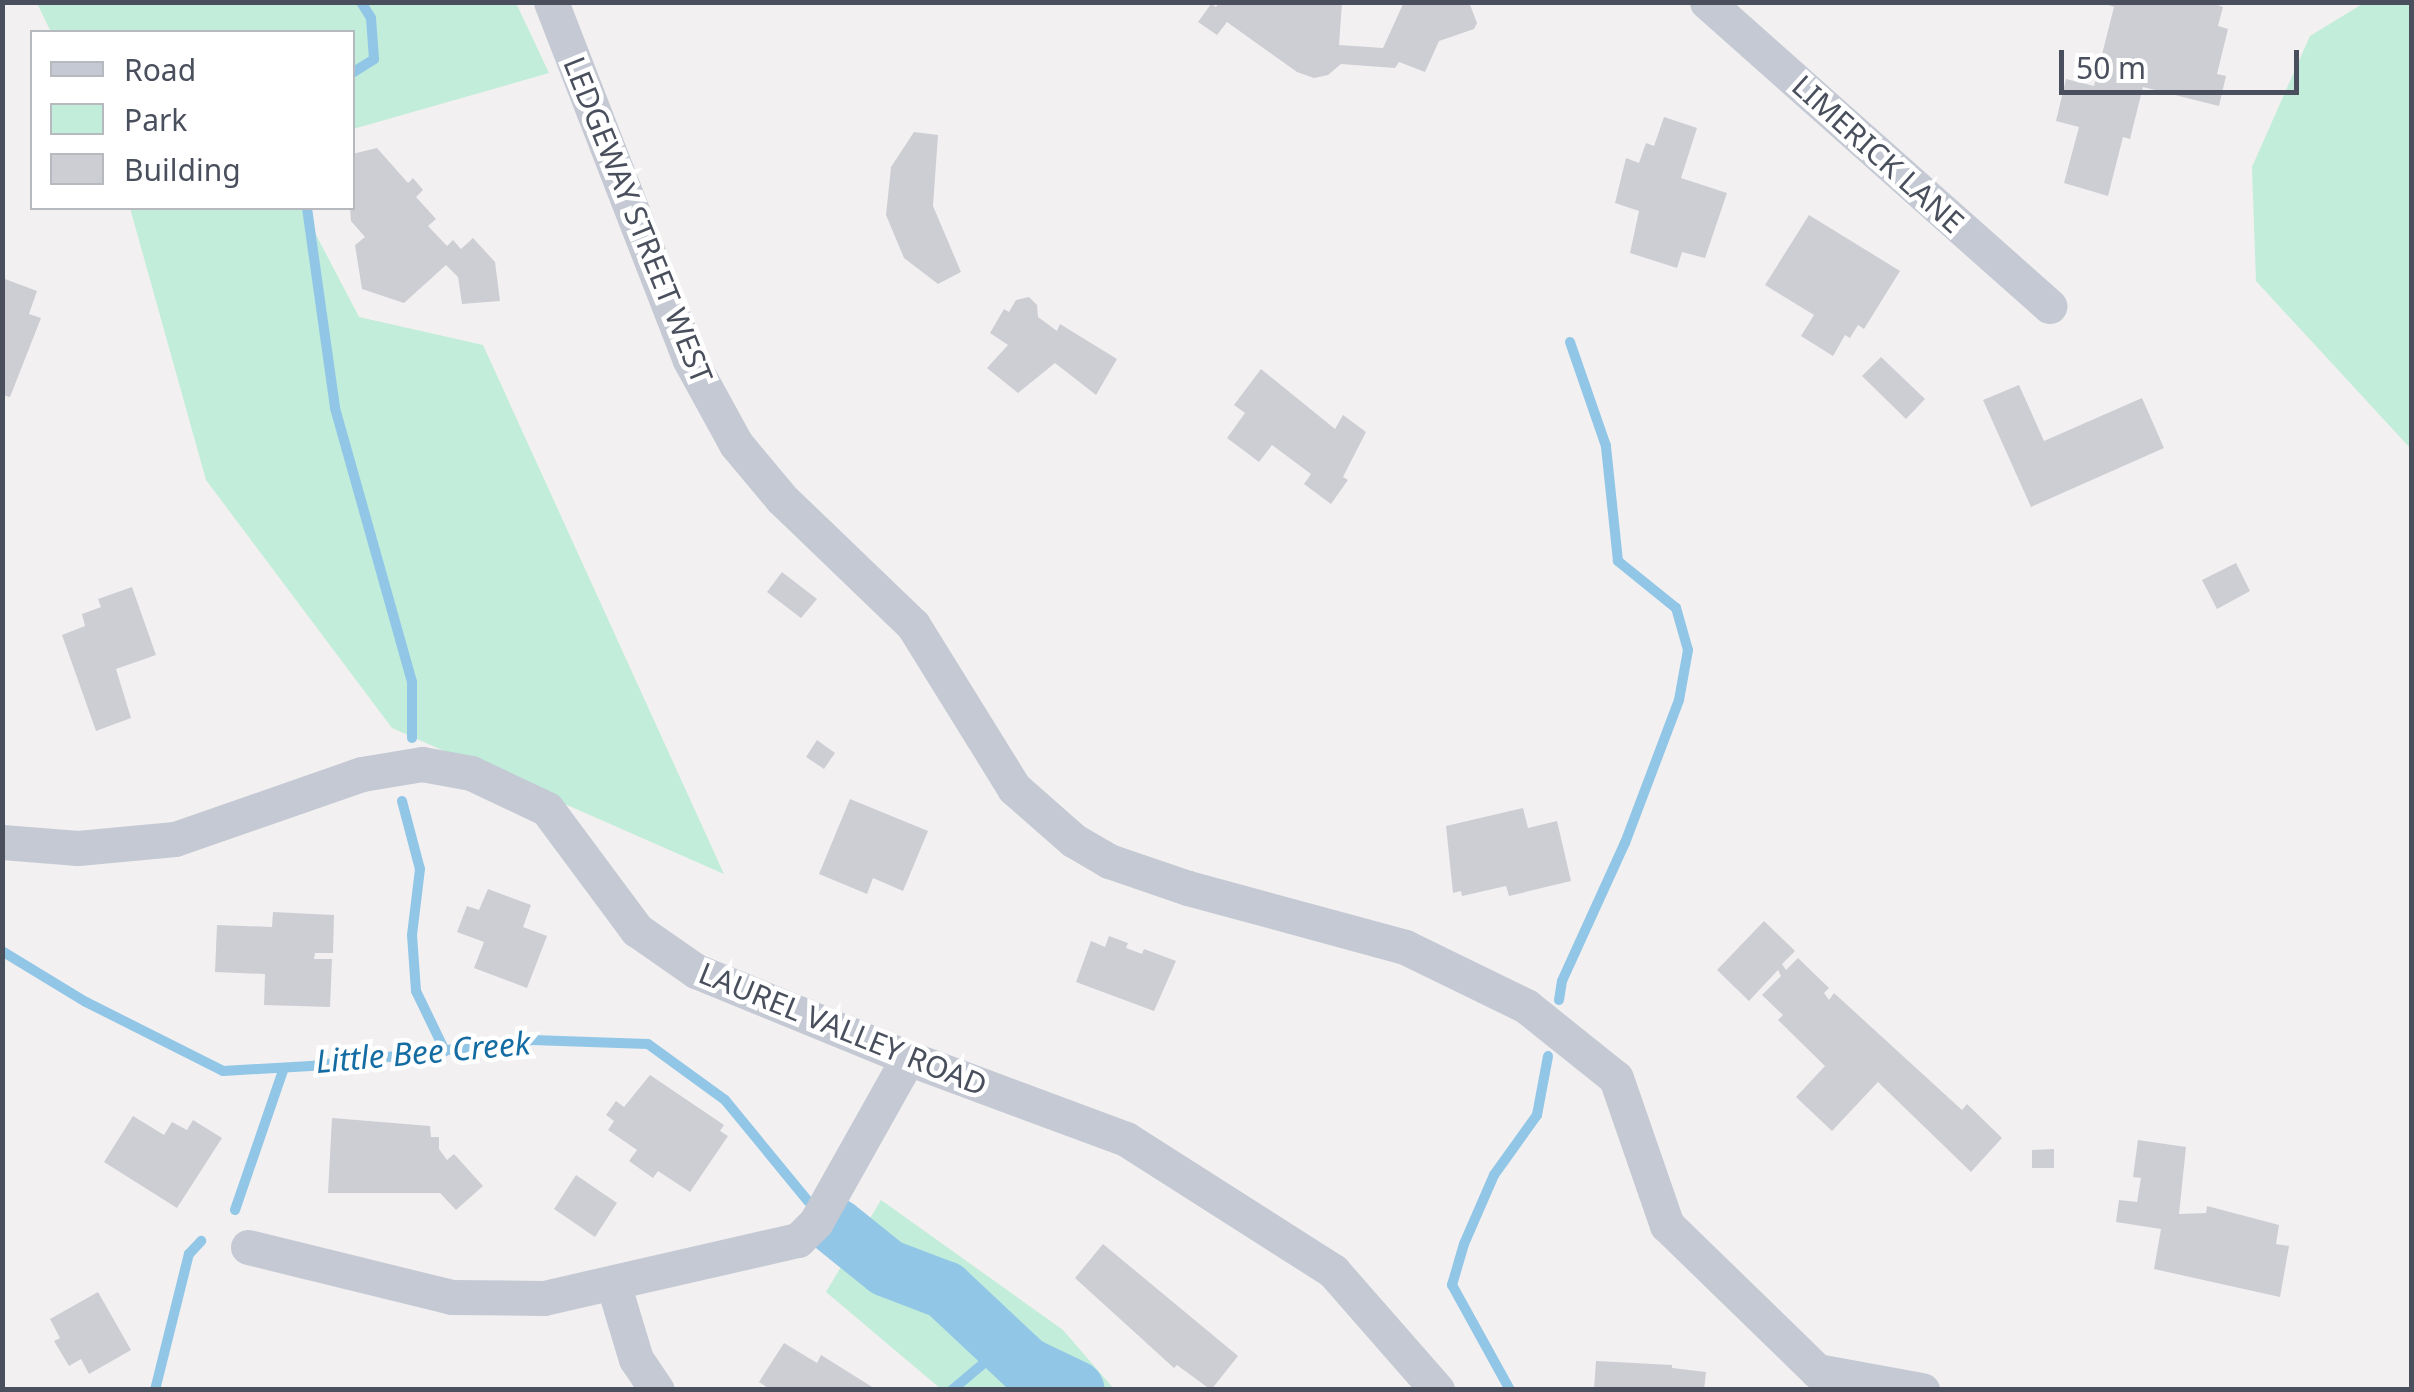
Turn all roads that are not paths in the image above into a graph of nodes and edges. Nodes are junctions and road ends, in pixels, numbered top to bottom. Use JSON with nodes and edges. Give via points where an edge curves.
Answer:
{"nodes":[{"id":1,"x":551,"y":2,"type":"edge"},
{"id":2,"x":1707,"y":2,"type":"edge"},
{"id":3,"x":2049,"y":306,"type":"dead end"},
{"id":4,"x":2,"y":842,"type":"edge"},
{"id":5,"x":908,"y":1058,"type":"junction"},
{"id":6,"x":248,"y":1247,"type":"dead end"},
{"id":7,"x":613,"y":1284,"type":"junction"},
{"id":8,"x":1813,"y":1380,"type":"edge"},
{"id":9,"x":657,"y":1390,"type":"edge"},
{"id":10,"x":1438,"y":1390,"type":"edge"},
{"id":11,"x":1922,"y":1390,"type":"edge"}],
"edges":[{"from":1,"to":8,"type":"street","name":"LEDGEWAY STREET WEST","via":[[690,360],[736,444],[782,499],[913,625],[1014,788],[1073,840],[1109,861],[1405,947],[1526,1006],[1616,1078],[1668,1225]]},
{"from":2,"to":3,"type":"street","name":"LIMERICK LANE"},
{"from":4,"to":5,"type":"street","name":"LAUREL VALLEY ROAD","via":[[78,848],[176,839],[362,774],[422,764],[470,773],[547,809],[637,930],[696,972]]},
{"from":5,"to":7,"type":"street","via":[[816,1222],[798,1240]]},
{"from":5,"to":10,"type":"street","name":"LAUREL VALLEY ROAD","via":[[1126,1139],[1333,1272]]},
{"from":6,"to":7,"type":"street","via":[[451,1297],[544,1298]]},
{"from":7,"to":9,"type":"street","via":[[636,1360]]},
{"from":8,"to":11,"type":"street"}]}
